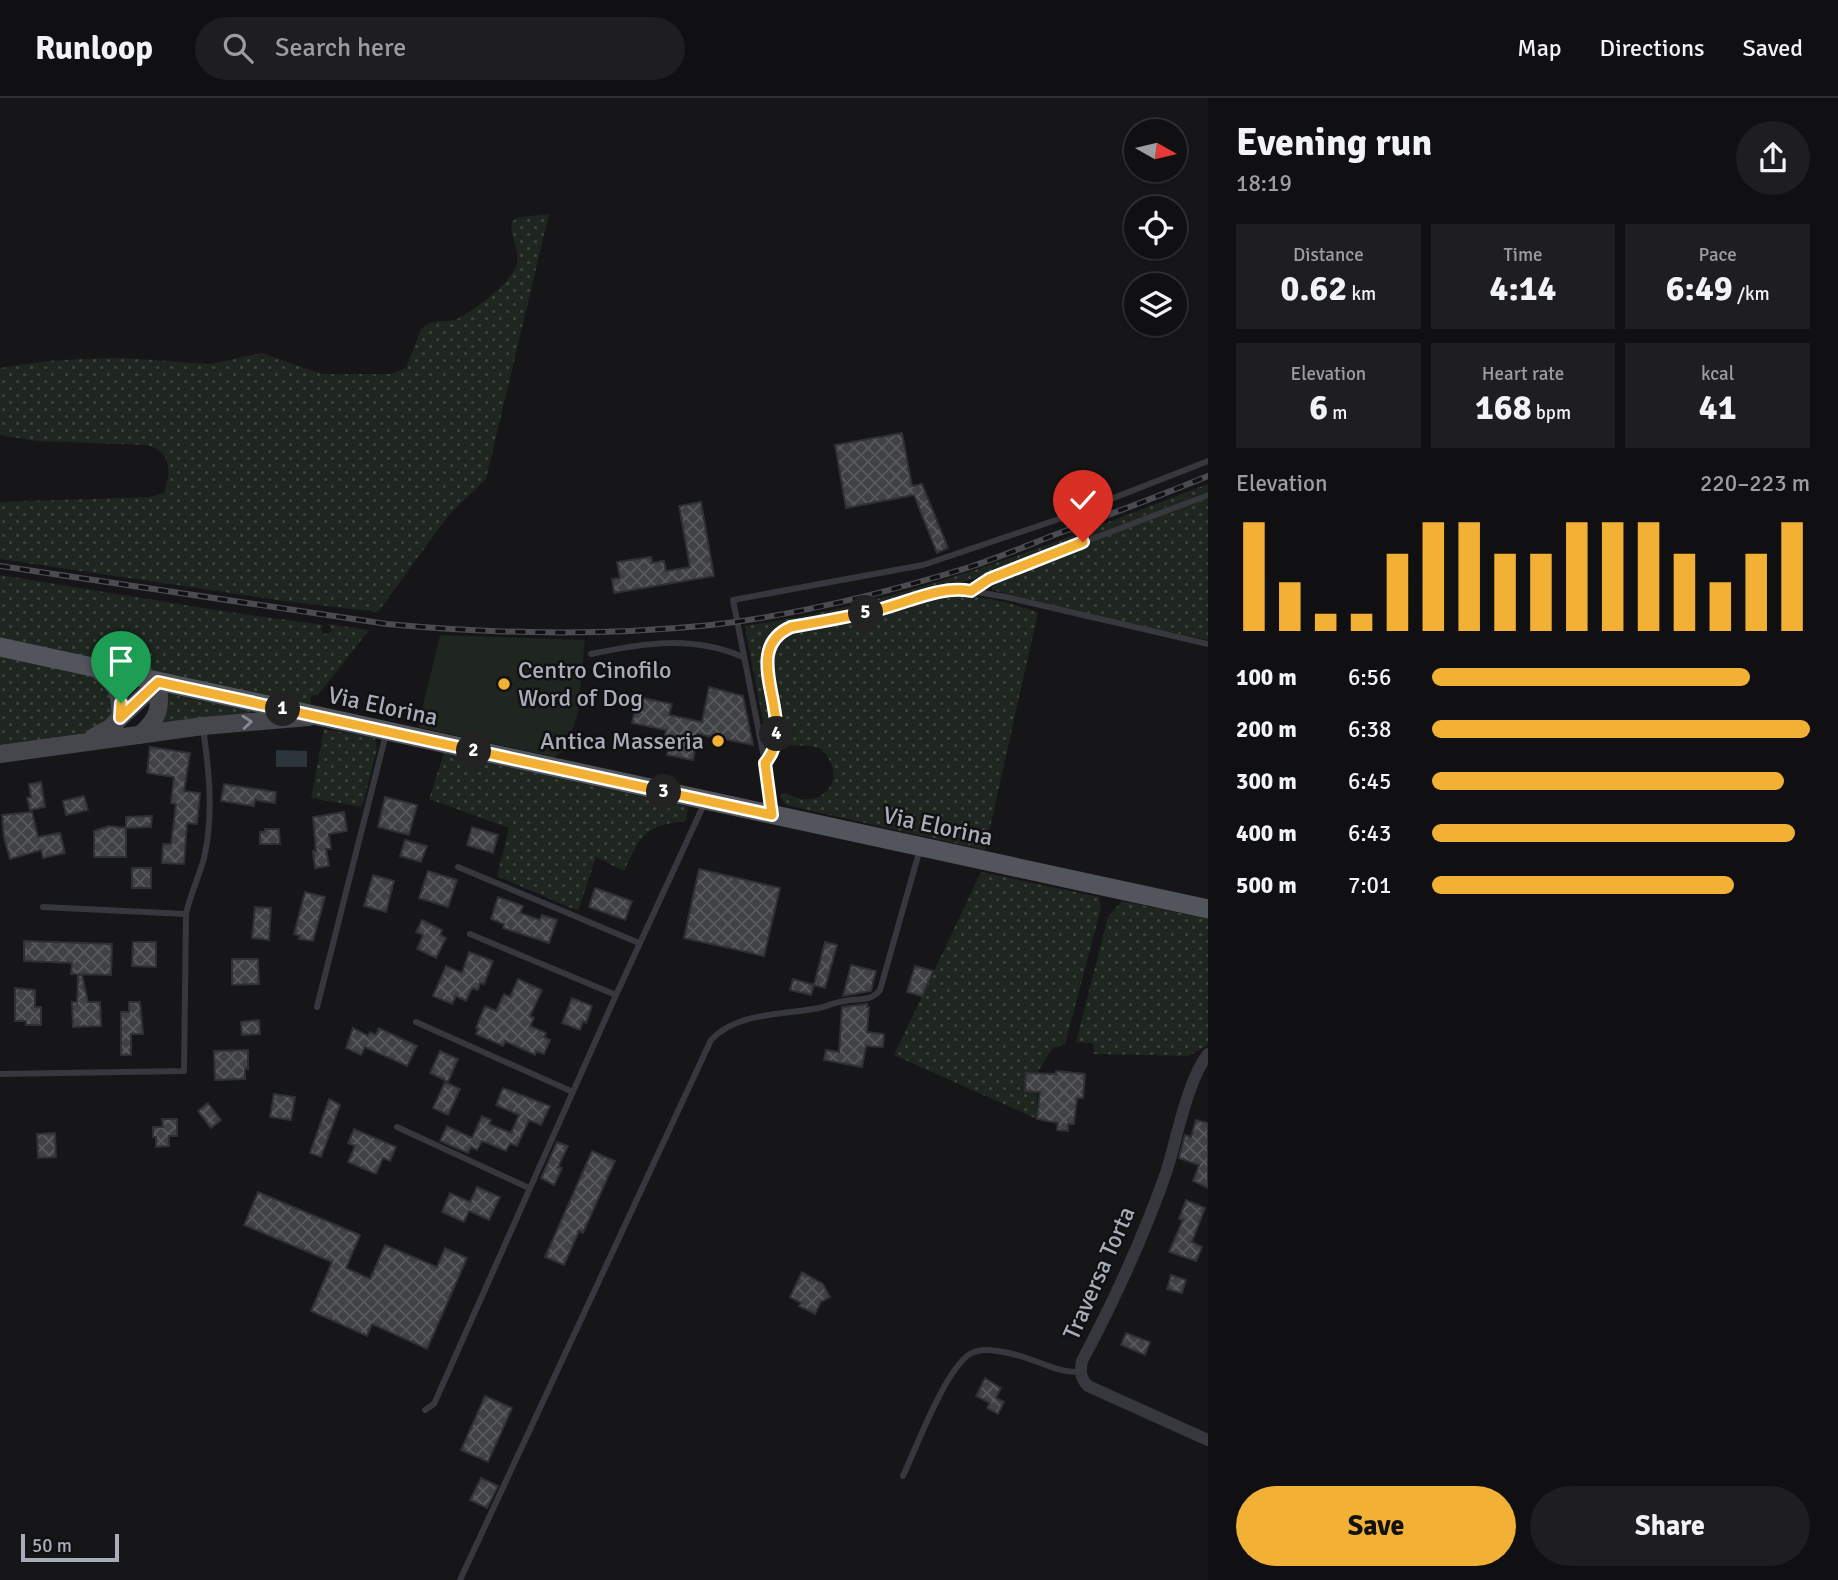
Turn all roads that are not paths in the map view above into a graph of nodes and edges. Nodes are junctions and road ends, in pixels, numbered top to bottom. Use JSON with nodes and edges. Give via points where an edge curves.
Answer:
{"nodes":[{"id":1,"x":1208,"y":461,"type":"edge"},
{"id":2,"x":1208,"y":495,"type":"edge"},
{"id":3,"x":971,"y":591,"type":"junction"},
{"id":4,"x":1208,"y":644,"type":"edge"},
{"id":5,"x":0,"y":647,"type":"edge"},
{"id":6,"x":591,"y":654,"type":"dead end"},
{"id":7,"x":743,"y":657,"type":"junction"},
{"id":8,"x":93,"y":667,"type":"junction"},
{"id":9,"x":158,"y":682,"type":"junction"},
{"id":10,"x":317,"y":716,"type":"junction"},
{"id":11,"x":120,"y":718,"type":"junction"},
{"id":12,"x":203,"y":726,"type":"junction"},
{"id":13,"x":386,"y":732,"type":"junction"},
{"id":14,"x":141,"y":735,"type":"junction"},
{"id":15,"x":82,"y":742,"type":"junction"},
{"id":16,"x":0,"y":754,"type":"edge"},
{"id":17,"x":765,"y":763,"type":"junction"},
{"id":18,"x":705,"y":801,"type":"junction"},
{"id":19,"x":772,"y":815,"type":"junction"},
{"id":20,"x":921,"y":847,"type":"junction"},
{"id":21,"x":458,"y":867,"type":"dead end"},
{"id":22,"x":43,"y":907,"type":"dead end"},
{"id":23,"x":1208,"y":909,"type":"edge"},
{"id":24,"x":186,"y":914,"type":"junction"},
{"id":25,"x":470,"y":934,"type":"dead end"},
{"id":26,"x":639,"y":943,"type":"junction"},
{"id":27,"x":616,"y":995,"type":"junction"},
{"id":28,"x":317,"y":1007,"type":"dead end"},
{"id":29,"x":416,"y":1022,"type":"dead end"},
{"id":30,"x":1208,"y":1054,"type":"edge"},
{"id":31,"x":0,"y":1074,"type":"edge"},
{"id":32,"x":573,"y":1092,"type":"junction"},
{"id":33,"x":397,"y":1127,"type":"dead end"},
{"id":34,"x":529,"y":1188,"type":"junction"},
{"id":35,"x":1080,"y":1372,"type":"junction"},
{"id":36,"x":425,"y":1410,"type":"dead end"},
{"id":37,"x":1208,"y":1440,"type":"edge"},
{"id":38,"x":903,"y":1476,"type":"dead end"},
{"id":39,"x":460,"y":1580,"type":"edge"}],
"edges":[{"from":1,"to":7,"type":"lane","via":[[1065,517],[923,565],[733,600]]},
{"from":2,"to":3,"type":"lane","via":[[1011,569]]},
{"from":3,"to":4,"type":"lane"},
{"from":3,"to":17,"type":"lane","via":[[935,593],[780,632],[767,655],[778,731],[776,746]]},
{"from":5,"to":8,"type":"main road","name":"Via Elorina"},
{"from":6,"to":7,"type":"lane","via":[[640,643],[689,642]]},
{"from":7,"to":17,"type":"lane"},
{"from":8,"to":9,"type":"main road","name":"Via Elorina"},
{"from":8,"to":11,"type":"street","via":[[113,681],[119,692]]},
{"from":9,"to":10,"type":"main road","name":"Via Elorina"},
{"from":9,"to":11,"type":"street"},
{"from":9,"to":14,"type":"street","via":[[159,709]]},
{"from":12,"to":10,"type":"street","one_way":true},
{"from":10,"to":13,"type":"main road","name":"Via Elorina"},
{"from":11,"to":15,"type":"street","via":[[110,729]]},
{"from":12,"to":14,"type":"street"},
{"from":12,"to":24,"type":"lane","via":[[210,794],[205,854]]},
{"from":13,"to":18,"type":"main road","name":"Via Elorina"},
{"from":13,"to":28,"type":"lane"},
{"from":14,"to":15,"type":"street"},
{"from":15,"to":16,"type":"street"},
{"from":17,"to":19,"type":"lane"},
{"from":18,"to":19,"type":"main road","name":"Via Elorina"},
{"from":18,"to":26,"type":"lane"},
{"from":19,"to":20,"type":"main road","name":"Via Elorina"},
{"from":20,"to":23,"type":"main road","name":"Via Elorina"},
{"from":20,"to":39,"type":"lane","via":[[876,995],[742,1021],[711,1040]]},
{"from":21,"to":26,"type":"lane"},
{"from":22,"to":24,"type":"lane"},
{"from":24,"to":31,"type":"lane","via":[[184,1071]]},
{"from":25,"to":27,"type":"lane"},
{"from":26,"to":27,"type":"lane"},
{"from":27,"to":32,"type":"lane"},
{"from":29,"to":32,"type":"lane"},
{"from":30,"to":35,"type":"street","name":"Traversa Torta","via":[[1196,1075],[1141,1238]]},
{"from":32,"to":34,"type":"lane"},
{"from":33,"to":34,"type":"lane"},
{"from":34,"to":36,"type":"lane","via":[[434,1404]]},
{"from":35,"to":37,"type":"street","name":"Traversa Torta","via":[[1087,1386]]},
{"from":35,"to":38,"type":"lane","via":[[1064,1372],[1009,1353],[972,1353],[945,1384]]}]}
